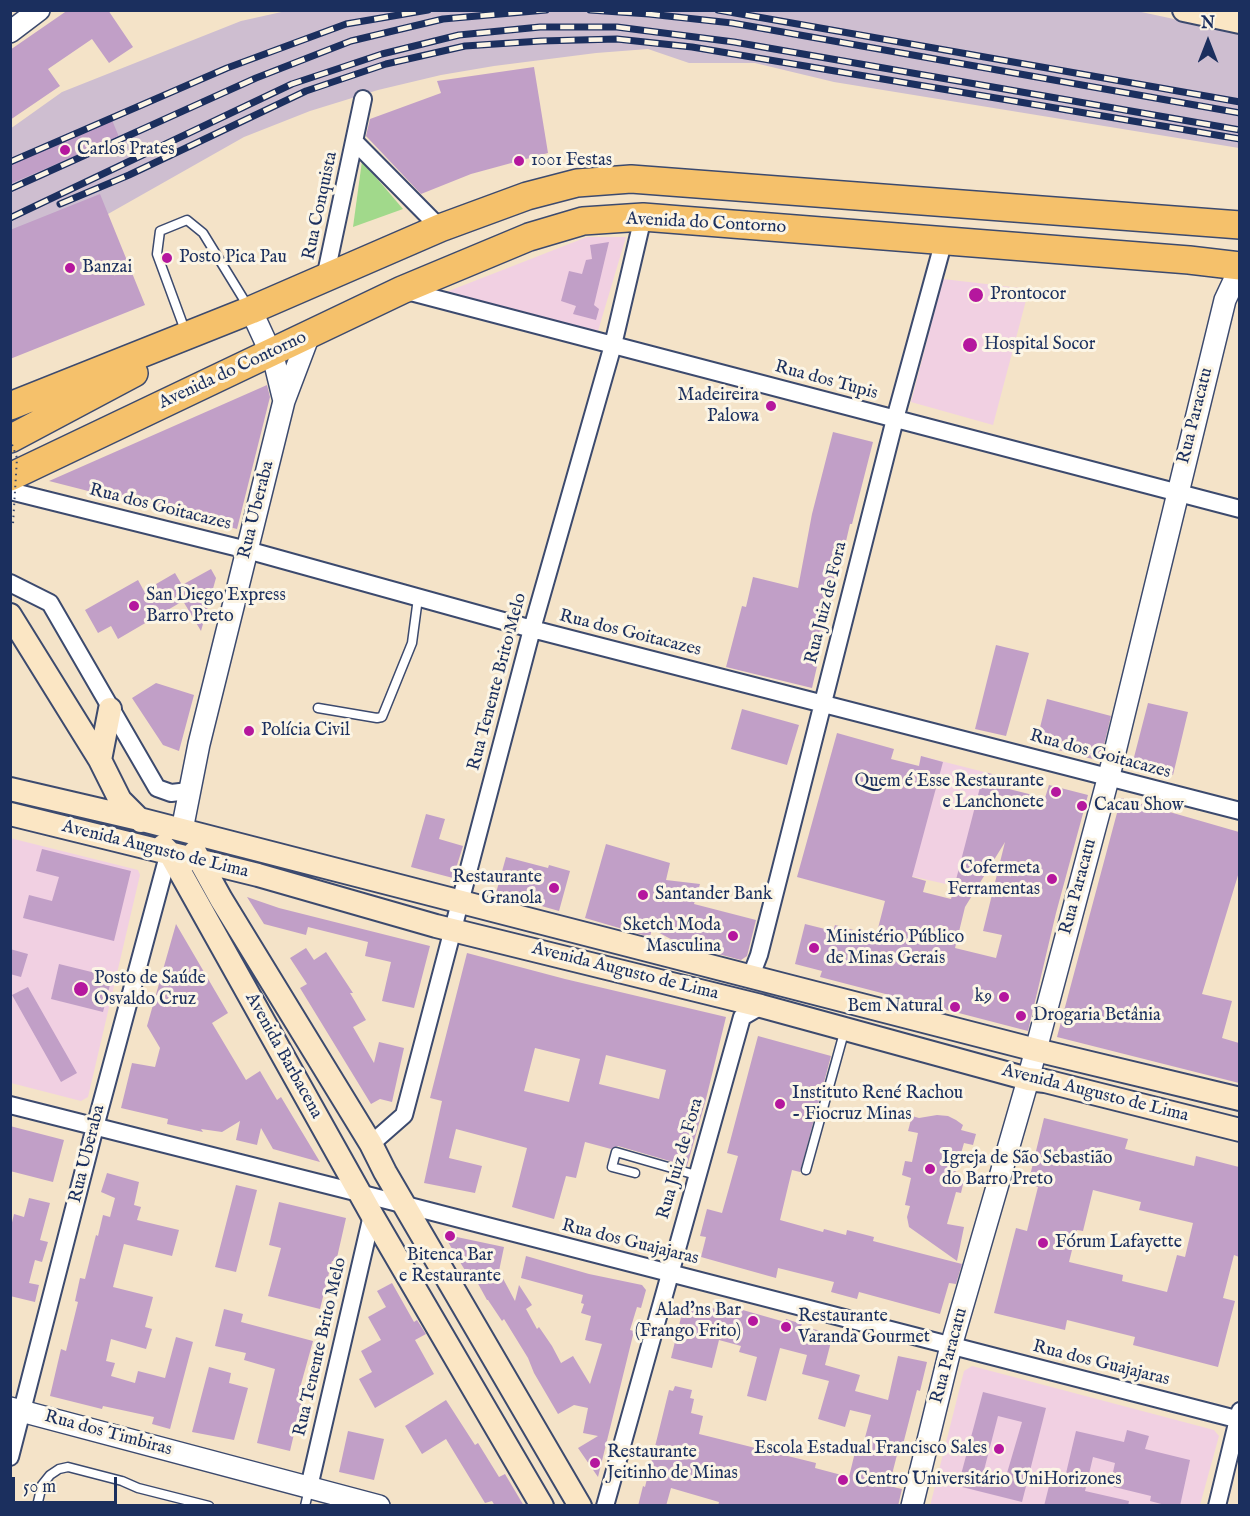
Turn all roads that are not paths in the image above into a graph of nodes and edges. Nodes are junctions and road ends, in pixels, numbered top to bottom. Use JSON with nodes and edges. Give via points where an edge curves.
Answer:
{"nodes":[{"id":1,"x":39,"y":10,"type":"edge"},
{"id":2,"x":1184,"y":10,"type":"edge"},
{"id":3,"x":1239,"y":22,"type":"edge"},
{"id":4,"x":10,"y":32,"type":"edge"},
{"id":5,"x":363,"y":99,"type":"dead end"},
{"id":6,"x":355,"y":142,"type":"junction"},
{"id":7,"x":643,"y":217,"type":"junction"},
{"id":8,"x":1239,"y":225,"type":"edge"},
{"id":9,"x":440,"y":228,"type":"junction"},
{"id":10,"x":944,"y":240,"type":"junction"},
{"id":11,"x":1239,"y":267,"type":"edge"},
{"id":12,"x":325,"y":278,"type":"junction"},
{"id":13,"x":402,"y":290,"type":"junction"},
{"id":14,"x":251,"y":310,"type":"junction"},
{"id":15,"x":309,"y":335,"type":"junction"},
{"id":16,"x":187,"y":336,"type":"junction"},
{"id":17,"x":613,"y":345,"type":"junction"},
{"id":18,"x":271,"y":352,"type":"junction"},
{"id":19,"x":284,"y":400,"type":"junction"},
{"id":20,"x":10,"y":406,"type":"edge"},
{"id":21,"x":895,"y":419,"type":"junction"},
{"id":22,"x":10,"y":439,"type":"edge"},
{"id":23,"x":10,"y":477,"type":"edge"},
{"id":24,"x":10,"y":492,"type":"edge"},
{"id":25,"x":1176,"y":493,"type":"junction"},
{"id":26,"x":1239,"y":509,"type":"edge"},
{"id":27,"x":247,"y":550,"type":"junction"},
{"id":28,"x":10,"y":583,"type":"edge"},
{"id":29,"x":418,"y":598,"type":"junction"},
{"id":30,"x":10,"y":615,"type":"edge"},
{"id":31,"x":532,"y":628,"type":"junction"},
{"id":32,"x":822,"y":703,"type":"junction"},
{"id":33,"x":318,"y":708,"type":"dead end"},
{"id":34,"x":110,"y":709,"type":"junction"},
{"id":35,"x":100,"y":760,"type":"junction"},
{"id":36,"x":1108,"y":777,"type":"junction"},
{"id":37,"x":111,"y":782,"type":"junction"},
{"id":38,"x":10,"y":789,"type":"edge"},
{"id":39,"x":189,"y":791,"type":"junction"},
{"id":40,"x":81,"y":806,"type":"junction"},
{"id":41,"x":1239,"y":811,"type":"edge"},
{"id":42,"x":10,"y":814,"type":"edge"},
{"id":43,"x":139,"y":819,"type":"junction"},
{"id":44,"x":182,"y":830,"type":"junction"},
{"id":45,"x":169,"y":852,"type":"junction"},
{"id":46,"x":200,"y":861,"type":"junction"},
{"id":47,"x":258,"y":875,"type":"junction"},
{"id":48,"x":221,"y":899,"type":"junction"},
{"id":49,"x":461,"y":902,"type":"junction"},
{"id":50,"x":453,"y":929,"type":"junction"},
{"id":51,"x":751,"y":976,"type":"junction"},
{"id":52,"x":760,"y":1006,"type":"junction"},
{"id":53,"x":845,"y":1028,"type":"junction"},
{"id":54,"x":1036,"y":1050,"type":"junction"},
{"id":55,"x":1028,"y":1078,"type":"junction"},
{"id":56,"x":1239,"y":1099,"type":"edge"},
{"id":57,"x":10,"y":1105,"type":"edge"},
{"id":58,"x":95,"y":1127,"type":"junction"},
{"id":59,"x":1239,"y":1130,"type":"edge"},
{"id":60,"x":371,"y":1144,"type":"junction"},
{"id":61,"x":806,"y":1170,"type":"dead end"},
{"id":62,"x":634,"y":1173,"type":"dead end"},
{"id":63,"x":696,"y":1175,"type":"junction"},
{"id":64,"x":359,"y":1193,"type":"junction"},
{"id":65,"x":405,"y":1205,"type":"junction"},
{"id":66,"x":372,"y":1215,"type":"junction"},
{"id":67,"x":670,"y":1274,"type":"junction"},
{"id":68,"x":951,"y":1346,"type":"junction"},
{"id":69,"x":17,"y":1410,"type":"edge"},
{"id":70,"x":1239,"y":1417,"type":"edge"},
{"id":71,"x":10,"y":1457,"type":"edge"},
{"id":72,"x":307,"y":1496,"type":"edge"},
{"id":73,"x":37,"y":1506,"type":"edge"},
{"id":74,"x":209,"y":1506,"type":"edge"},
{"id":75,"x":379,"y":1506,"type":"edge"},
{"id":76,"x":542,"y":1506,"type":"edge"},
{"id":77,"x":580,"y":1506,"type":"edge"},
{"id":78,"x":605,"y":1506,"type":"edge"},
{"id":79,"x":912,"y":1506,"type":"edge"},
{"id":80,"x":1217,"y":1506,"type":"edge"}],
"edges":[{"from":1,"to":4,"type":"street"},
{"from":2,"to":3,"type":"main road"},
{"from":5,"to":6,"type":"street","name":"Rua Conquista"},
{"from":6,"to":9,"type":"street","name":"Rua Conquista"},
{"from":6,"to":12,"type":"street","name":"Rua Conquista"},
{"from":7,"to":10,"type":"highway","name":"Avenida do Contorno"},
{"from":7,"to":13,"type":"highway","name":"Avenida do Contorno","via":[[583,221],[529,237]]},
{"from":7,"to":17,"type":"street","name":"Rua Tenente Brito Melo"},
{"from":8,"to":9,"type":"highway","name":"Avenida do Contorno","via":[[632,179],[552,188]]},
{"from":9,"to":12,"type":"highway","name":"Avenida do Contorno"},
{"from":10,"to":11,"type":"highway","name":"Avenida do Contorno"},
{"from":10,"to":21,"type":"street","name":"Rua Juiz de Fora"},
{"from":11,"to":25,"type":"street","name":"Rua Paracatu","via":[[1225,300]]},
{"from":12,"to":14,"type":"highway","name":"Avenida do Contorno"},
{"from":13,"to":15,"type":"highway","name":"Avenida do Contorno"},
{"from":13,"to":17,"type":"street","name":"Rua dos Tupis"},
{"from":14,"to":16,"type":"highway","name":"Avenida do Contorno"},
{"from":14,"to":16,"type":"lane","via":[[203,233],[186,220],[178,223],[160,231],[158,254]]},
{"from":14,"to":18,"type":"street","name":"Rua Uberaba"},
{"from":14,"to":22,"type":"highway"},
{"from":15,"to":18,"type":"highway","name":"Avenida do Contorno"},
{"from":15,"to":19,"type":"street","name":"Rua Uberaba"},
{"from":16,"to":20,"type":"highway","name":"Avenida do Contorno"},
{"from":17,"to":21,"type":"street","name":"Rua dos Tupis"},
{"from":17,"to":31,"type":"street","name":"Rua Tenente Brito Melo"},
{"from":18,"to":19,"type":"street","name":"Rua Uberaba"},
{"from":18,"to":23,"type":"highway","name":"Avenida do Contorno"},
{"from":19,"to":27,"type":"street","name":"Rua Uberaba"},
{"from":21,"to":25,"type":"street","name":"Rua dos Tupis"},
{"from":21,"to":32,"type":"street","name":"Rua Juiz de Fora"},
{"from":24,"to":27,"type":"street","name":"Rua dos Goitacazes"},
{"from":25,"to":26,"type":"street","name":"Rua dos Tupis"},
{"from":25,"to":36,"type":"street","name":"Rua Paracatu"},
{"from":27,"to":29,"type":"street","name":"Rua dos Goitacazes"},
{"from":27,"to":39,"type":"street","name":"Rua Uberaba"},
{"from":28,"to":34,"type":"street","via":[[50,603]]},
{"from":29,"to":31,"type":"street","name":"Rua dos Goitacazes"},
{"from":29,"to":33,"type":"lane","via":[[412,643],[382,717]]},
{"from":30,"to":35,"type":"main road","name":"Avenida Barbacena"},
{"from":31,"to":32,"type":"street","name":"Rua dos Goitacazes"},
{"from":31,"to":49,"type":"street","name":"Rua Tenente Brito Melo"},
{"from":32,"to":36,"type":"street","name":"Rua dos Goitacazes"},
{"from":32,"to":51,"type":"street","name":"Rua Juiz de Fora"},
{"from":34,"to":35,"type":"main road"},
{"from":34,"to":39,"type":"street","via":[[157,788],[171,794]]},
{"from":35,"to":37,"type":"main road","name":"Avenida Barbacena"},
{"from":36,"to":41,"type":"street","name":"Rua dos Goitacazes"},
{"from":36,"to":54,"type":"street","name":"Rua Paracatu"},
{"from":37,"to":40,"type":"main road"},
{"from":37,"to":43,"type":"main road","name":"Avenida Barbacena","via":[[120,800]]},
{"from":38,"to":40,"type":"main road","name":"Avenida Augusto de Lima"},
{"from":39,"to":44,"type":"street","name":"Rua Uberaba"},
{"from":40,"to":43,"type":"main road","name":"Avenida Augusto de Lima"},
{"from":42,"to":45,"type":"main road","name":"Avenida Augusto de Lima"},
{"from":43,"to":44,"type":"main road","name":"Avenida Augusto de Lima"},
{"from":43,"to":45,"type":"main road","name":"Avenida Barbacena"},
{"from":44,"to":46,"type":"main road","name":"Avenida Barbacena"},
{"from":44,"to":49,"type":"main road","name":"Avenida Augusto de Lima"},
{"from":45,"to":46,"type":"main road","name":"Avenida Augusto de Lima"},
{"from":45,"to":58,"type":"street","name":"Rua Uberaba"},
{"from":45,"to":64,"type":"main road","name":"Avenida Barbacena"},
{"from":46,"to":47,"type":"main road","name":"Avenida Augusto de Lima"},
{"from":46,"to":48,"type":"main road","name":"Avenida Barbacena"},
{"from":47,"to":48,"type":"main road"},
{"from":47,"to":50,"type":"main road","name":"Avenida Augusto de Lima"},
{"from":48,"to":60,"type":"main road","name":"Avenida Barbacena"},
{"from":49,"to":50,"type":"street","name":"Rua Tenente Brito Melo"},
{"from":49,"to":51,"type":"main road","name":"Avenida Augusto de Lima"},
{"from":50,"to":52,"type":"main road","name":"Avenida Augusto de Lima"},
{"from":50,"to":60,"type":"street","name":"Rua Tenente Brito Melo","via":[[404,1115]]},
{"from":51,"to":54,"type":"main road","name":"Avenida Augusto de Lima"},
{"from":52,"to":53,"type":"main road","name":"Avenida Augusto de Lima"},
{"from":52,"to":63,"type":"street","name":"Rua Juiz de Fora","via":[[742,1017]]},
{"from":53,"to":55,"type":"main road","name":"Avenida Augusto de Lima"},
{"from":53,"to":61,"type":"lane"},
{"from":54,"to":55,"type":"street","name":"Rua Paracatu"},
{"from":54,"to":56,"type":"main road","name":"Avenida Augusto de Lima"},
{"from":55,"to":59,"type":"main road","name":"Avenida Augusto de Lima"},
{"from":55,"to":68,"type":"street","name":"Rua Paracatu"},
{"from":57,"to":58,"type":"street","name":"Rua dos Guajajaras"},
{"from":58,"to":64,"type":"street","name":"Rua dos Guajajaras"},
{"from":58,"to":69,"type":"street","name":"Rua Uberaba"},
{"from":60,"to":65,"type":"main road","name":"Avenida Barbacena"},
{"from":62,"to":63,"type":"lane","via":[[612,1167],[616,1152]]},
{"from":63,"to":67,"type":"street","name":"Rua Juiz de Fora"},
{"from":64,"to":65,"type":"street","name":"Rua dos Guajajaras"},
{"from":64,"to":66,"type":"main road","name":"Avenida Barbacena"},
{"from":65,"to":66,"type":"main road","via":[[384,1208]]},
{"from":65,"to":67,"type":"street","name":"Rua dos Guajajaras"},
{"from":65,"to":77,"type":"main road","name":"Avenida Barbacena"},
{"from":66,"to":72,"type":"street","name":"Rua Tenente Brito Melo"},
{"from":66,"to":76,"type":"main road","name":"Avenida Barbacena"},
{"from":67,"to":68,"type":"street","name":"Rua dos Guajajaras"},
{"from":67,"to":78,"type":"street","name":"Rua Juiz de Fora"},
{"from":68,"to":70,"type":"street","name":"Rua dos Guajajaras"},
{"from":68,"to":79,"type":"street","name":"Rua Paracatu"},
{"from":69,"to":71,"type":"street","name":"Rua Uberaba"},
{"from":69,"to":72,"type":"street","name":"Rua dos Timbiras"},
{"from":70,"to":80,"type":"street"},
{"from":72,"to":75,"type":"street","name":"Rua dos Timbiras"},
{"from":73,"to":74,"type":"lane","via":[[42,1485],[50,1475],[68,1467]]}]}
